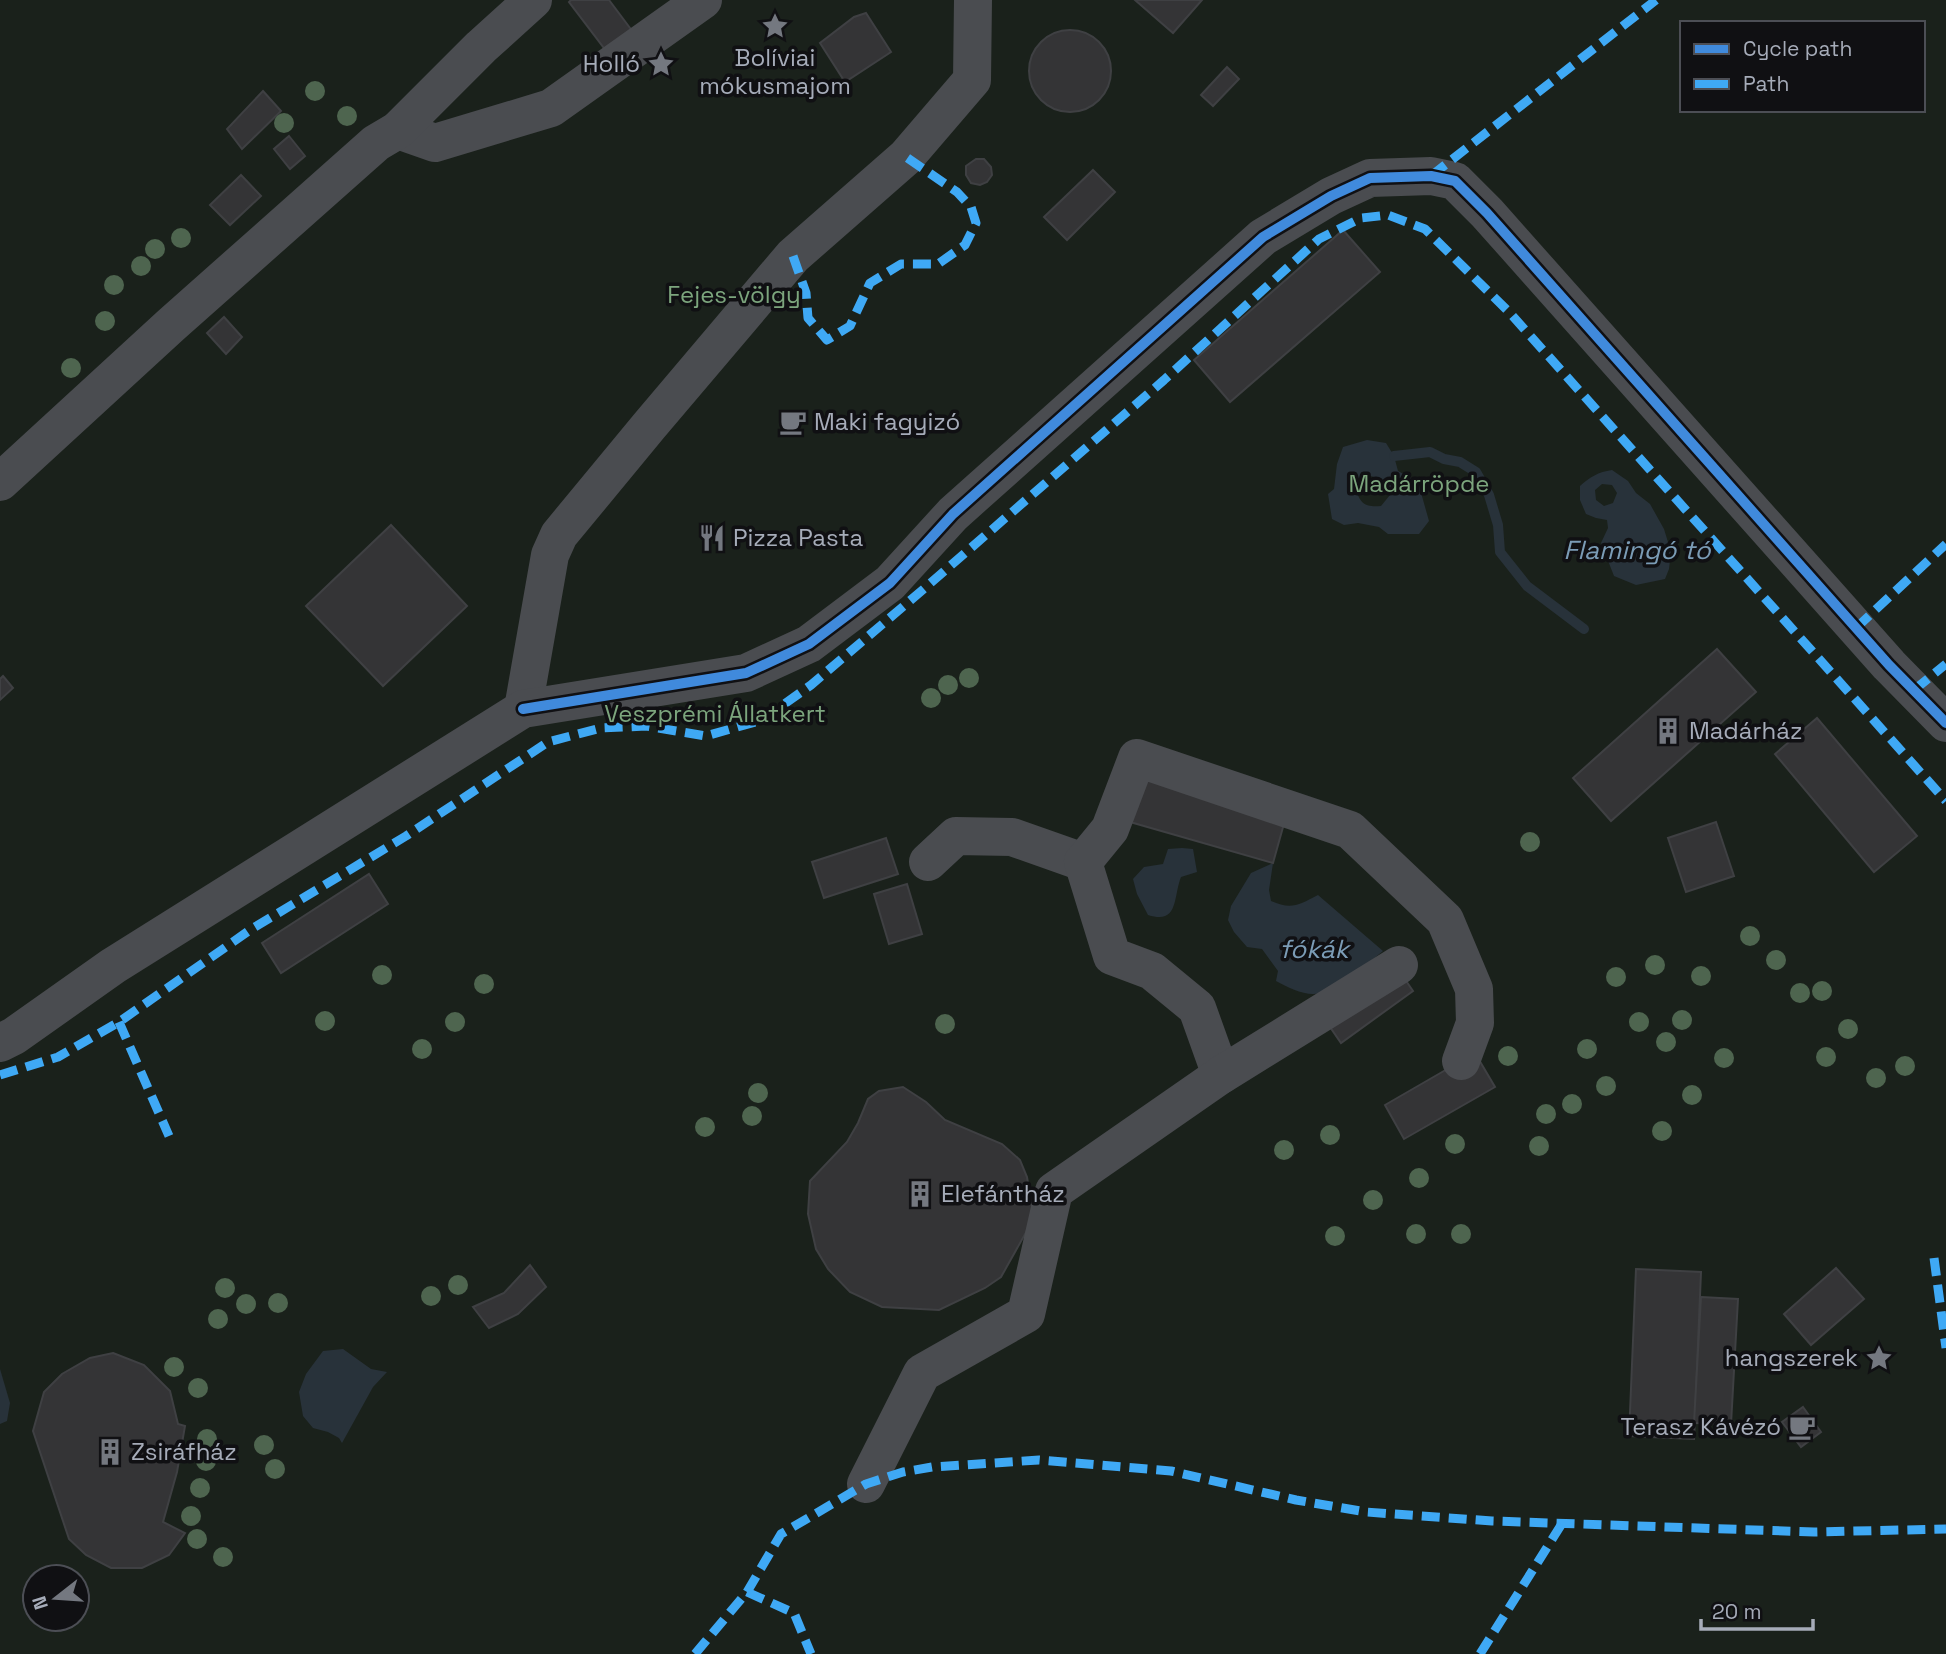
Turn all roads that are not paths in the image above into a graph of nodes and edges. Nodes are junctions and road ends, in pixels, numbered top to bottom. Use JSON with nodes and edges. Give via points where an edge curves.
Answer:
{"nodes":[{"id":1,"x":533,"y":0,"type":"edge"},
{"id":2,"x":703,"y":0,"type":"edge"},
{"id":3,"x":972,"y":0,"type":"edge"},
{"id":4,"x":398,"y":130,"type":"junction"},
{"id":5,"x":0,"y":482,"type":"edge"},
{"id":6,"x":523,"y":709,"type":"junction"},
{"id":7,"x":1946,"y":723,"type":"edge"},
{"id":8,"x":928,"y":862,"type":"dead end"},
{"id":9,"x":1083,"y":862,"type":"junction"},
{"id":10,"x":1399,"y":965,"type":"dead end"},
{"id":11,"x":0,"y":1043,"type":"edge"},
{"id":12,"x":1461,"y":1061,"type":"dead end"},
{"id":13,"x":1221,"y":1075,"type":"junction"},
{"id":14,"x":866,"y":1483,"type":"dead end"}],
"edges":[{"from":1,"to":4,"type":"street"},
{"from":2,"to":4,"type":"street","via":[[551,108],[435,143]]},
{"from":3,"to":6,"type":"street","via":[[972,80],[906,157],[793,256],[559,535],[550,555]]},
{"from":4,"to":5,"type":"street","via":[[376,143]]},
{"from":6,"to":7,"type":"street","via":[[746,673],[808,644],[890,583],[953,514],[1263,237],[1370,178],[1431,176],[1455,181],[1487,213]]},
{"from":6,"to":11,"type":"street","via":[[113,966]]},
{"from":8,"to":9,"type":"street","via":[[956,836],[1012,837]]},
{"from":9,"to":12,"type":"street","via":[[1110,829],[1137,758],[1350,830],[1445,920],[1474,989],[1475,1023]]},
{"from":9,"to":13,"type":"street","via":[[1112,956],[1152,971],[1198,1008]]},
{"from":10,"to":13,"type":"street"},
{"from":13,"to":14,"type":"street","via":[[1054,1191],[1026,1314],[922,1373]]}]}
